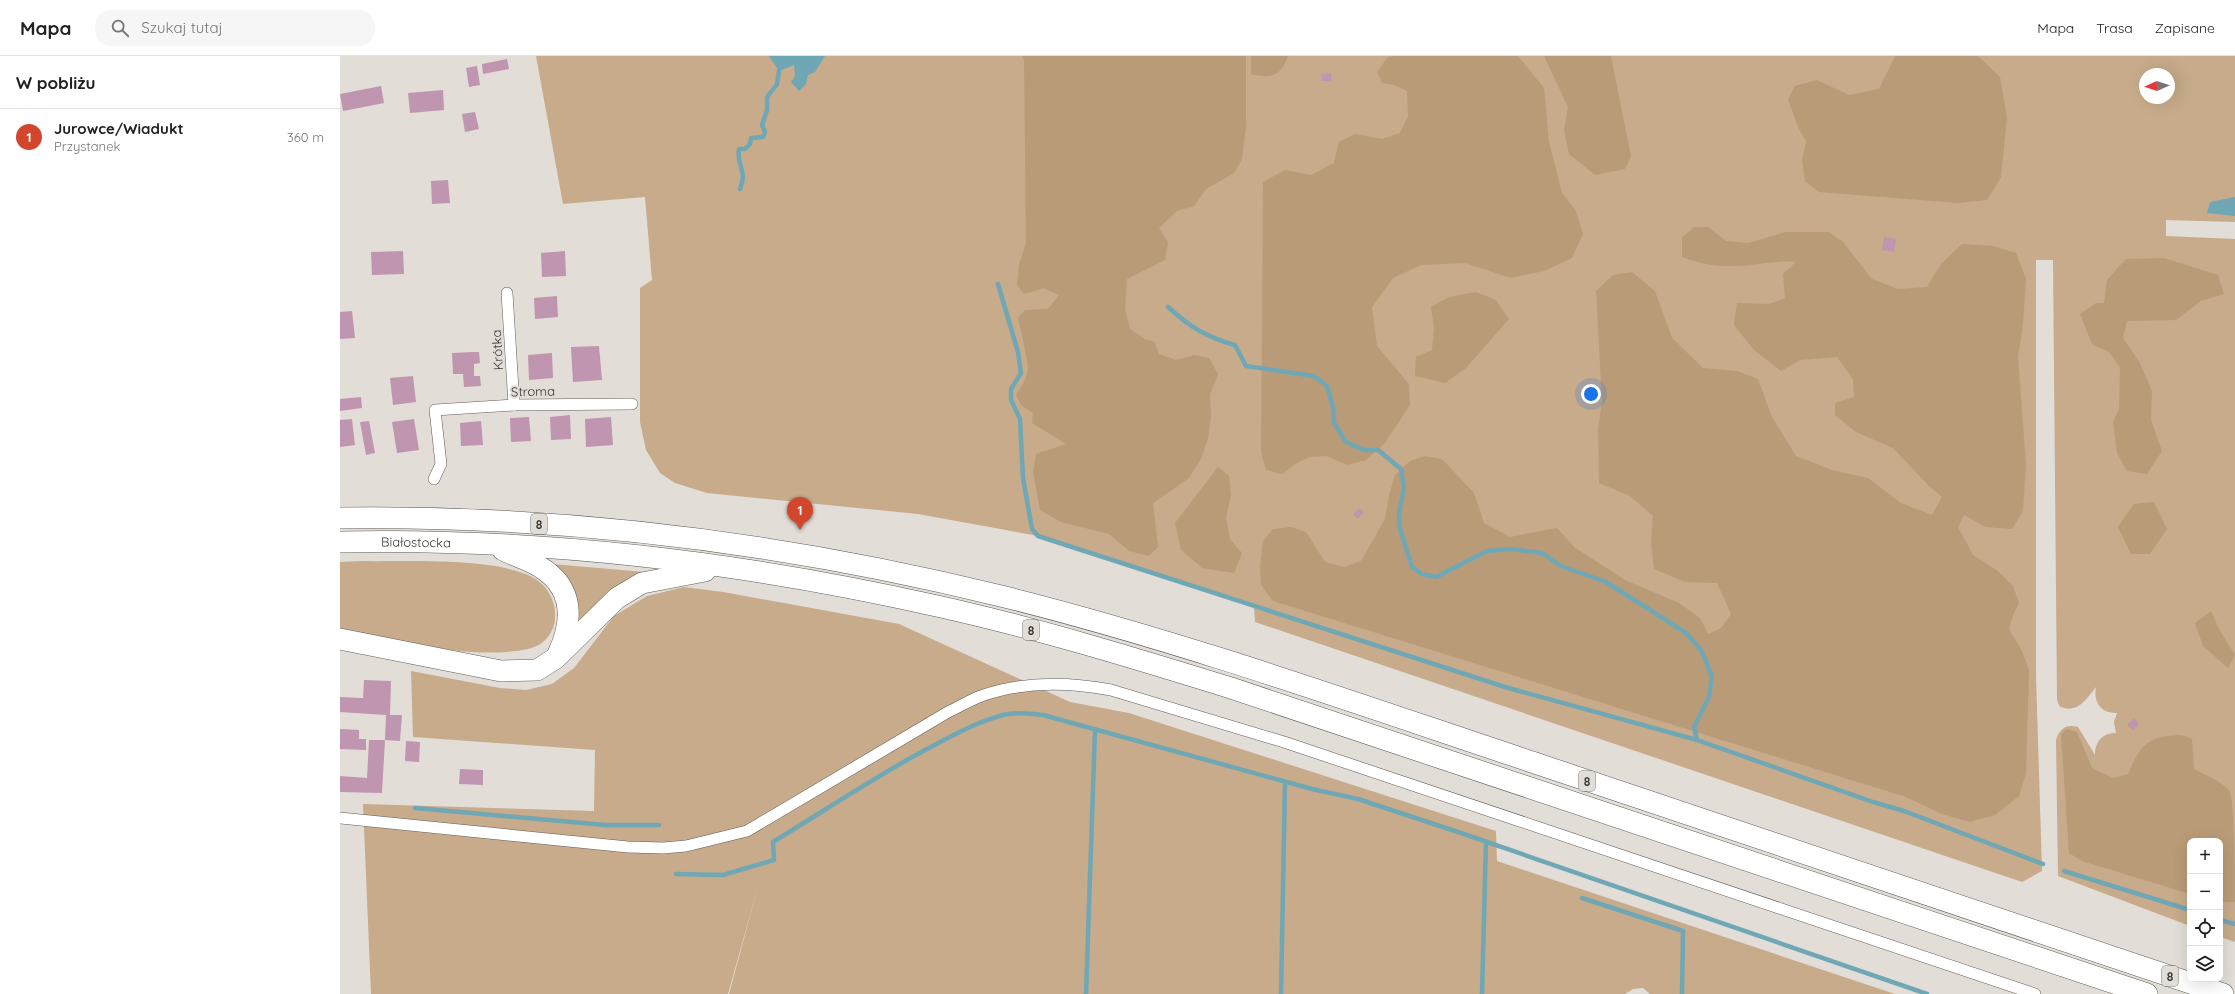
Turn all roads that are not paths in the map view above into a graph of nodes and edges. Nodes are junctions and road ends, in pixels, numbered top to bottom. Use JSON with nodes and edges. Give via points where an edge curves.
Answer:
{"nodes":[{"id":1,"x":507,"y":293,"type":"dead end"},
{"id":2,"x":632,"y":404,"type":"dead end"},
{"id":3,"x":514,"y":405,"type":"junction"},
{"id":4,"x":434,"y":479,"type":"dead end"},
{"id":5,"x":340,"y":518,"type":"edge"},
{"id":6,"x":340,"y":542,"type":"edge"},
{"id":7,"x":491,"y":545,"type":"junction"},
{"id":8,"x":727,"y":568,"type":"junction"},
{"id":9,"x":340,"y":639,"type":"edge"},
{"id":10,"x":556,"y":658,"type":"junction"},
{"id":11,"x":340,"y":818,"type":"edge"},
{"id":12,"x":2035,"y":994,"type":"edge"},
{"id":13,"x":2147,"y":994,"type":"edge"},
{"id":14,"x":2223,"y":994,"type":"edge"}],
"edges":[{"from":1,"to":3,"type":"street","name":"Krótka"},
{"from":2,"to":3,"type":"street","name":"Stroma"},
{"from":3,"to":4,"type":"street","name":"Stroma","via":[[435,410],[441,464]]},
{"from":5,"to":14,"type":"highway","number":"8","via":[[498,521],[672,536],[823,559],[1002,596],[1238,665]]},
{"from":6,"to":7,"type":"highway","name":"Białostocka","number":"8"},
{"from":7,"to":8,"type":"highway","number":"8","via":[[614,554]]},
{"from":7,"to":10,"type":"highway","via":[[540,567],[553,577],[566,593],[569,616],[565,638]]},
{"from":8,"to":10,"type":"highway","via":[[642,583],[617,598]]},
{"from":8,"to":13,"type":"highway","number":"8","via":[[937,606],[1131,657],[1343,725]]},
{"from":9,"to":10,"type":"highway","via":[[501,671],[537,670]]},
{"from":11,"to":12,"type":"street","via":[[628,847],[686,846],[747,831],[948,712],[981,696],[1033,685],[1085,685],[1118,692],[1284,742]]}]}
